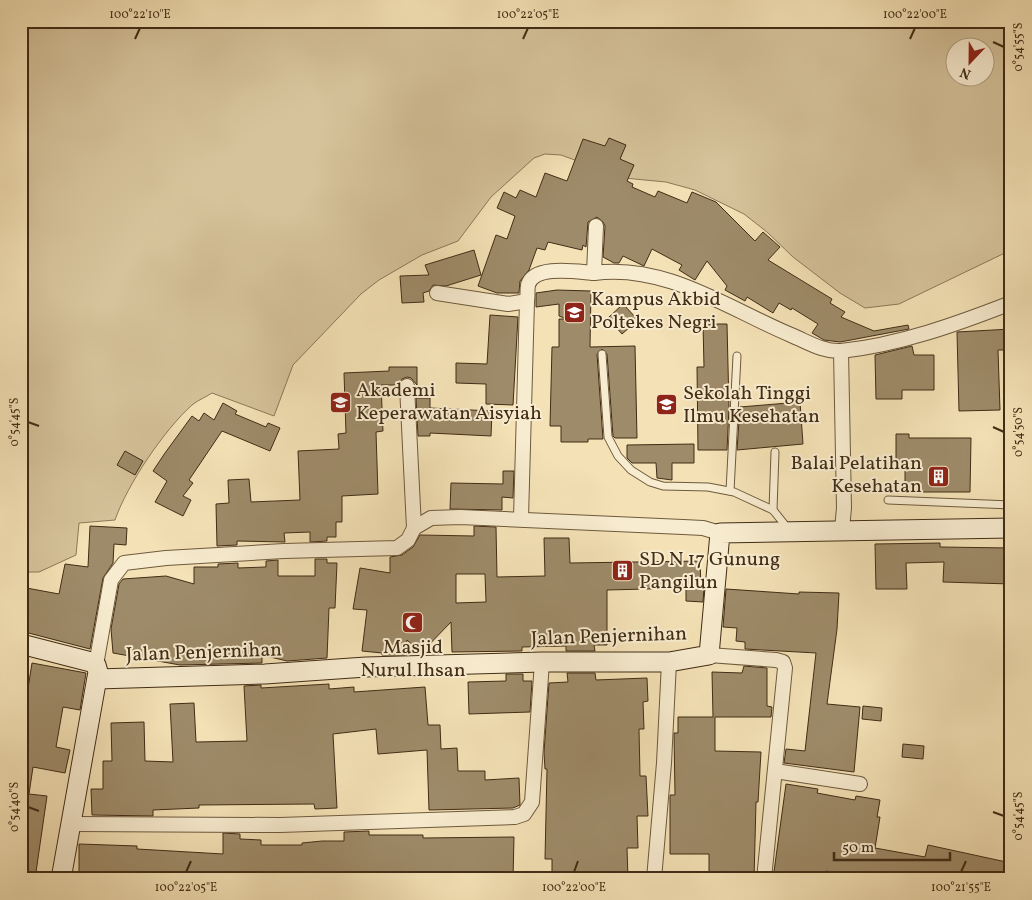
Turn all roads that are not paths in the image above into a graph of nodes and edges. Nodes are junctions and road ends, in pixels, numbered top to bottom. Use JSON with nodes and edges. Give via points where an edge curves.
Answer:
{"nodes":[{"id":1,"x":596,"y":226,"type":"dead end"},
{"id":2,"x":594,"y":273,"type":"junction"},
{"id":3,"x":437,"y":293,"type":"dead end"},
{"id":4,"x":527,"y":301,"type":"junction"},
{"id":5,"x":1011,"y":303,"type":"edge"},
{"id":6,"x":841,"y":351,"type":"junction"},
{"id":7,"x":602,"y":354,"type":"dead end"},
{"id":8,"x":737,"y":356,"type":"dead end"},
{"id":9,"x":407,"y":386,"type":"dead end"},
{"id":10,"x":1011,"y":440,"type":"edge"},
{"id":11,"x":775,"y":452,"type":"dead end"},
{"id":12,"x":730,"y":491,"type":"junction"},
{"id":13,"x":888,"y":500,"type":"dead end"},
{"id":14,"x":1010,"y":505,"type":"edge"},
{"id":15,"x":773,"y":510,"type":"junction"},
{"id":16,"x":521,"y":518,"type":"junction"},
{"id":17,"x":414,"y":528,"type":"junction"},
{"id":18,"x":1011,"y":528,"type":"edge"},
{"id":19,"x":842,"y":529,"type":"junction"},
{"id":20,"x":790,"y":530,"type":"junction"},
{"id":21,"x":720,"y":533,"type":"junction"},
{"id":22,"x":21,"y":644,"type":"edge"},
{"id":23,"x":709,"y":655,"type":"junction"},
{"id":24,"x":542,"y":662,"type":"junction"},
{"id":25,"x":669,"y":662,"type":"junction"},
{"id":26,"x":96,"y":672,"type":"junction"},
{"id":27,"x":775,"y":770,"type":"junction"},
{"id":28,"x":860,"y":784,"type":"dead end"},
{"id":29,"x":72,"y":824,"type":"junction"},
{"id":30,"x":61,"y":879,"type":"edge"},
{"id":31,"x":654,"y":879,"type":"edge"},
{"id":32,"x":764,"y":879,"type":"edge"}],
"edges":[{"from":1,"to":2,"type":"street"},
{"from":2,"to":4,"type":"street","via":[[540,273],[528,284]]},
{"from":2,"to":6,"type":"street","via":[[609,271],[660,279],[712,296],[821,348]]},
{"from":3,"to":4,"type":"street","via":[[508,304]]},
{"from":4,"to":16,"type":"street"},
{"from":5,"to":6,"type":"street","via":[[900,340]]},
{"from":6,"to":19,"type":"street"},
{"from":7,"to":12,"type":"lane","via":[[608,437],[618,456],[650,482],[663,486]]},
{"from":8,"to":12,"type":"lane"},
{"from":9,"to":17,"type":"street"},
{"from":10,"to":14,"type":"lane","via":[[1008,454]]},
{"from":11,"to":15,"type":"lane"},
{"from":12,"to":15,"type":"lane"},
{"from":13,"to":14,"type":"lane"},
{"from":15,"to":20,"type":"lane"},
{"from":16,"to":17,"type":"street","via":[[431,518]]},
{"from":16,"to":21,"type":"street","via":[[696,528]]},
{"from":17,"to":26,"type":"street","via":[[408,540],[397,548],[158,558],[124,563],[111,580]]},
{"from":18,"to":19,"type":"street"},
{"from":19,"to":20,"type":"street"},
{"from":20,"to":21,"type":"street"},
{"from":21,"to":23,"type":"street","name":"Jalan Penjernihan"},
{"from":22,"to":26,"type":"street","name":"Jalan Penjernihan"},
{"from":23,"to":25,"type":"street","name":"Jalan Penjernihan"},
{"from":23,"to":27,"type":"street","via":[[783,662]]},
{"from":24,"to":25,"type":"street","name":"Jalan Penjernihan"},
{"from":24,"to":26,"type":"street","name":"Jalan Penjernihan","via":[[366,667],[264,674]]},
{"from":24,"to":29,"type":"street","via":[[532,802],[524,814],[515,817],[280,826]]},
{"from":25,"to":31,"type":"street"},
{"from":26,"to":29,"type":"street"},
{"from":27,"to":28,"type":"street"},
{"from":27,"to":32,"type":"street"},
{"from":29,"to":30,"type":"street"}]}
